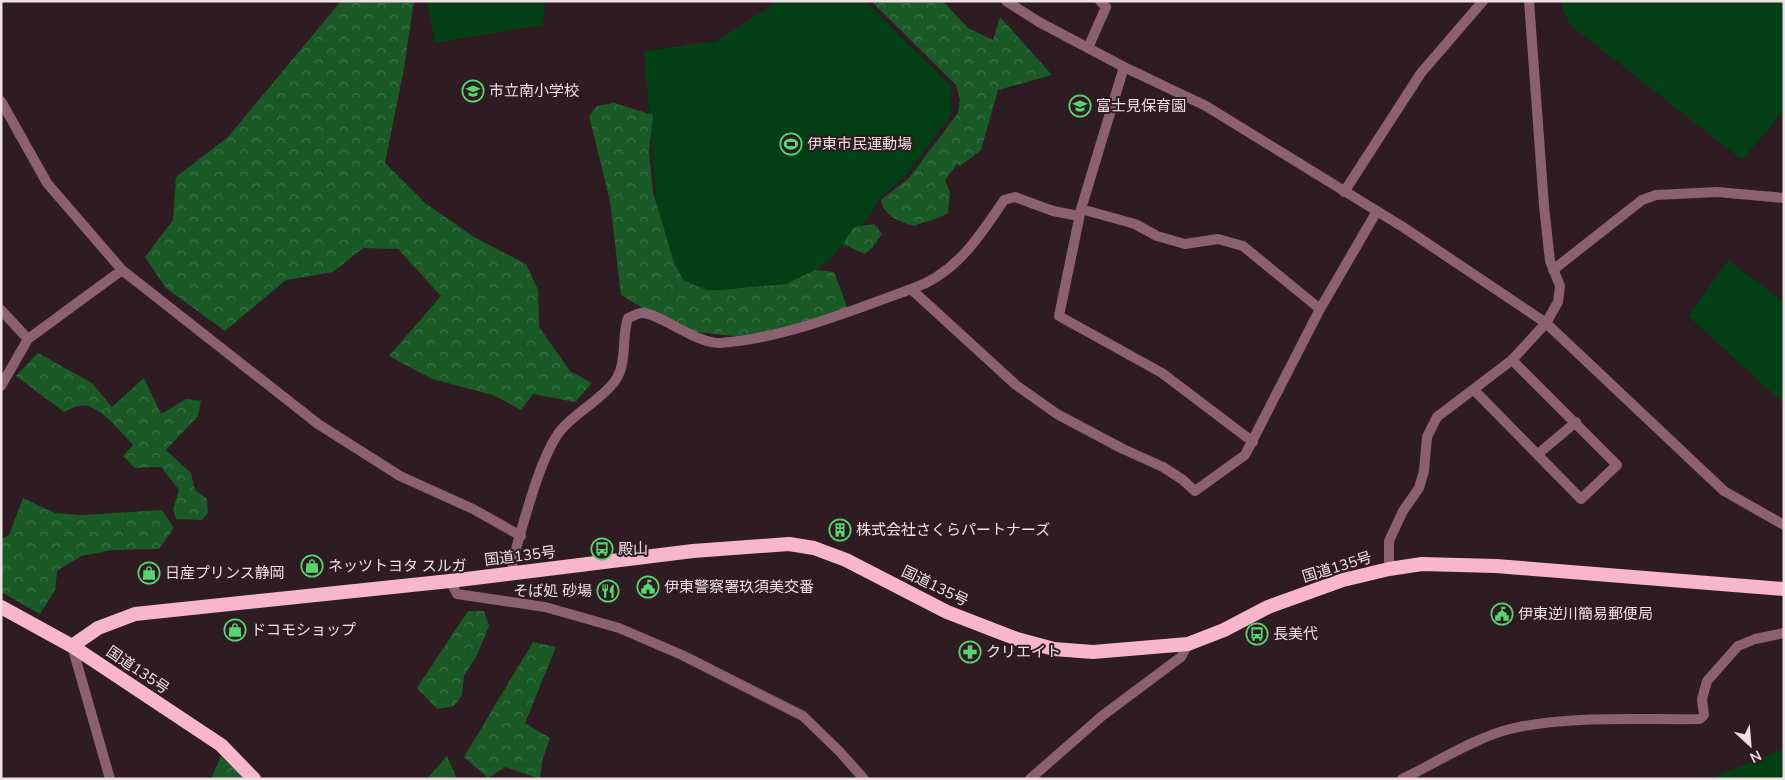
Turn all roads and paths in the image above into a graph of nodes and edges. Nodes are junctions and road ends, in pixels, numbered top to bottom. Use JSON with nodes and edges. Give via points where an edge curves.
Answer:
{"nodes":[{"id":1,"x":1006,"y":1,"type":"edge"},
{"id":2,"x":1100,"y":1,"type":"edge"},
{"id":3,"x":1483,"y":1,"type":"edge"},
{"id":4,"x":1529,"y":1,"type":"edge"},
{"id":5,"x":1088,"y":48,"type":"junction"},
{"id":6,"x":1124,"y":67,"type":"junction"},
{"id":7,"x":1,"y":101,"type":"edge"},
{"id":8,"x":1344,"y":192,"type":"junction"},
{"id":9,"x":1784,"y":198,"type":"edge"},
{"id":10,"x":1376,"y":211,"type":"junction"},
{"id":11,"x":1080,"y":213,"type":"junction"},
{"id":12,"x":122,"y":270,"type":"junction"},
{"id":13,"x":1554,"y":270,"type":"junction"},
{"id":14,"x":912,"y":289,"type":"junction"},
{"id":15,"x":1320,"y":309,"type":"junction"},
{"id":16,"x":1,"y":310,"type":"edge"},
{"id":17,"x":1546,"y":324,"type":"junction"},
{"id":18,"x":28,"y":339,"type":"junction"},
{"id":19,"x":1512,"y":360,"type":"junction"},
{"id":20,"x":1,"y":386,"type":"edge"},
{"id":21,"x":1474,"y":390,"type":"junction"},
{"id":22,"x":1576,"y":422,"type":"junction"},
{"id":23,"x":1253,"y":442,"type":"junction"},
{"id":24,"x":1538,"y":454,"type":"junction"},
{"id":25,"x":1784,"y":525,"type":"edge"},
{"id":26,"x":520,"y":536,"type":"junction"},
{"id":27,"x":1389,"y":569,"type":"junction"},
{"id":28,"x":514,"y":573,"type":"junction"},
{"id":29,"x":450,"y":581,"type":"junction"},
{"id":30,"x":1784,"y":589,"type":"edge"},
{"id":31,"x":1,"y":607,"type":"edge"},
{"id":32,"x":1784,"y":633,"type":"edge"},
{"id":33,"x":1188,"y":644,"type":"junction"},
{"id":34,"x":72,"y":646,"type":"junction"},
{"id":35,"x":110,"y":779,"type":"edge"},
{"id":36,"x":254,"y":779,"type":"edge"},
{"id":37,"x":864,"y":779,"type":"edge"},
{"id":38,"x":1030,"y":779,"type":"edge"},
{"id":39,"x":1402,"y":779,"type":"edge"}],
"edges":[{"from":1,"to":5,"type":"street"},
{"from":2,"to":5,"type":"street","via":[[1106,8]]},
{"from":3,"to":8,"type":"street","via":[[1421,73]]},
{"from":4,"to":13,"type":"street","via":[[1544,206],[1550,261]]},
{"from":5,"to":6,"type":"street"},
{"from":6,"to":8,"type":"street","via":[[1206,106]]},
{"from":6,"to":11,"type":"street"},
{"from":7,"to":12,"type":"street","via":[[47,183]]},
{"from":8,"to":10,"type":"street"},
{"from":9,"to":13,"type":"street","via":[[1717,192],[1656,194],[1642,200]]},
{"from":10,"to":15,"type":"street"},
{"from":10,"to":17,"type":"street"},
{"from":11,"to":14,"type":"street","via":[[1053,211],[1015,197],[1004,200],[973,245],[925,285]]},
{"from":11,"to":15,"type":"street","via":[[1135,224],[1157,236],[1185,244],[1218,239],[1243,246]]},
{"from":11,"to":23,"type":"street","via":[[1059,316],[1162,373]]},
{"from":12,"to":18,"type":"street"},
{"from":12,"to":26,"type":"street","via":[[318,424],[400,476],[473,509]]},
{"from":13,"to":17,"type":"street","via":[[1560,286],[1558,302]]},
{"from":14,"to":23,"type":"street","via":[[1016,385],[1058,414],[1163,467],[1194,491],[1245,455]]},
{"from":14,"to":26,"type":"street","via":[[849,312],[774,333],[718,343],[643,313],[628,318],[623,331],[625,353],[616,380],[561,430],[549,447]]},
{"from":15,"to":23,"type":"street"},
{"from":16,"to":18,"type":"street"},
{"from":17,"to":19,"type":"street"},
{"from":17,"to":25,"type":"street","via":[[1724,491]]},
{"from":18,"to":20,"type":"street"},
{"from":19,"to":21,"type":"street"},
{"from":19,"to":22,"type":"street"},
{"from":21,"to":24,"type":"street"},
{"from":21,"to":27,"type":"street","via":[[1437,418],[1427,437],[1419,488],[1403,511],[1389,541]]},
{"from":22,"to":24,"type":"street"},
{"from":22,"to":24,"type":"street","via":[[1617,465],[1580,499]]},
{"from":26,"to":28,"type":"street","via":[[512,563]]},
{"from":27,"to":30,"type":"highway","name":"国道135号","via":[[1422,564],[1496,566]]},
{"from":27,"to":33,"type":"highway","name":"国道135号","via":[[1343,580],[1268,607]]},
{"from":28,"to":29,"type":"highway","name":"国道135号"},
{"from":28,"to":33,"type":"highway","name":"国道135号","via":[[693,551],[789,544],[814,548],[846,560],[947,612],[1018,639],[1054,648],[1093,652]]},
{"from":29,"to":34,"type":"highway","name":"国道135号","via":[[135,614],[98,628]]},
{"from":29,"to":37,"type":"street","via":[[457,594],[545,607],[619,628],[682,655],[803,716]]},
{"from":31,"to":34,"type":"highway","name":"国道135号"},
{"from":32,"to":39,"type":"street","via":[[1738,646],[1707,681],[1702,699],[1704,715],[1700,720],[1550,722],[1509,729]]},
{"from":33,"to":38,"type":"street","via":[[1181,657],[1102,716]]},
{"from":34,"to":35,"type":"street"},
{"from":34,"to":36,"type":"highway","name":"国道135号","via":[[221,744]]}]}
